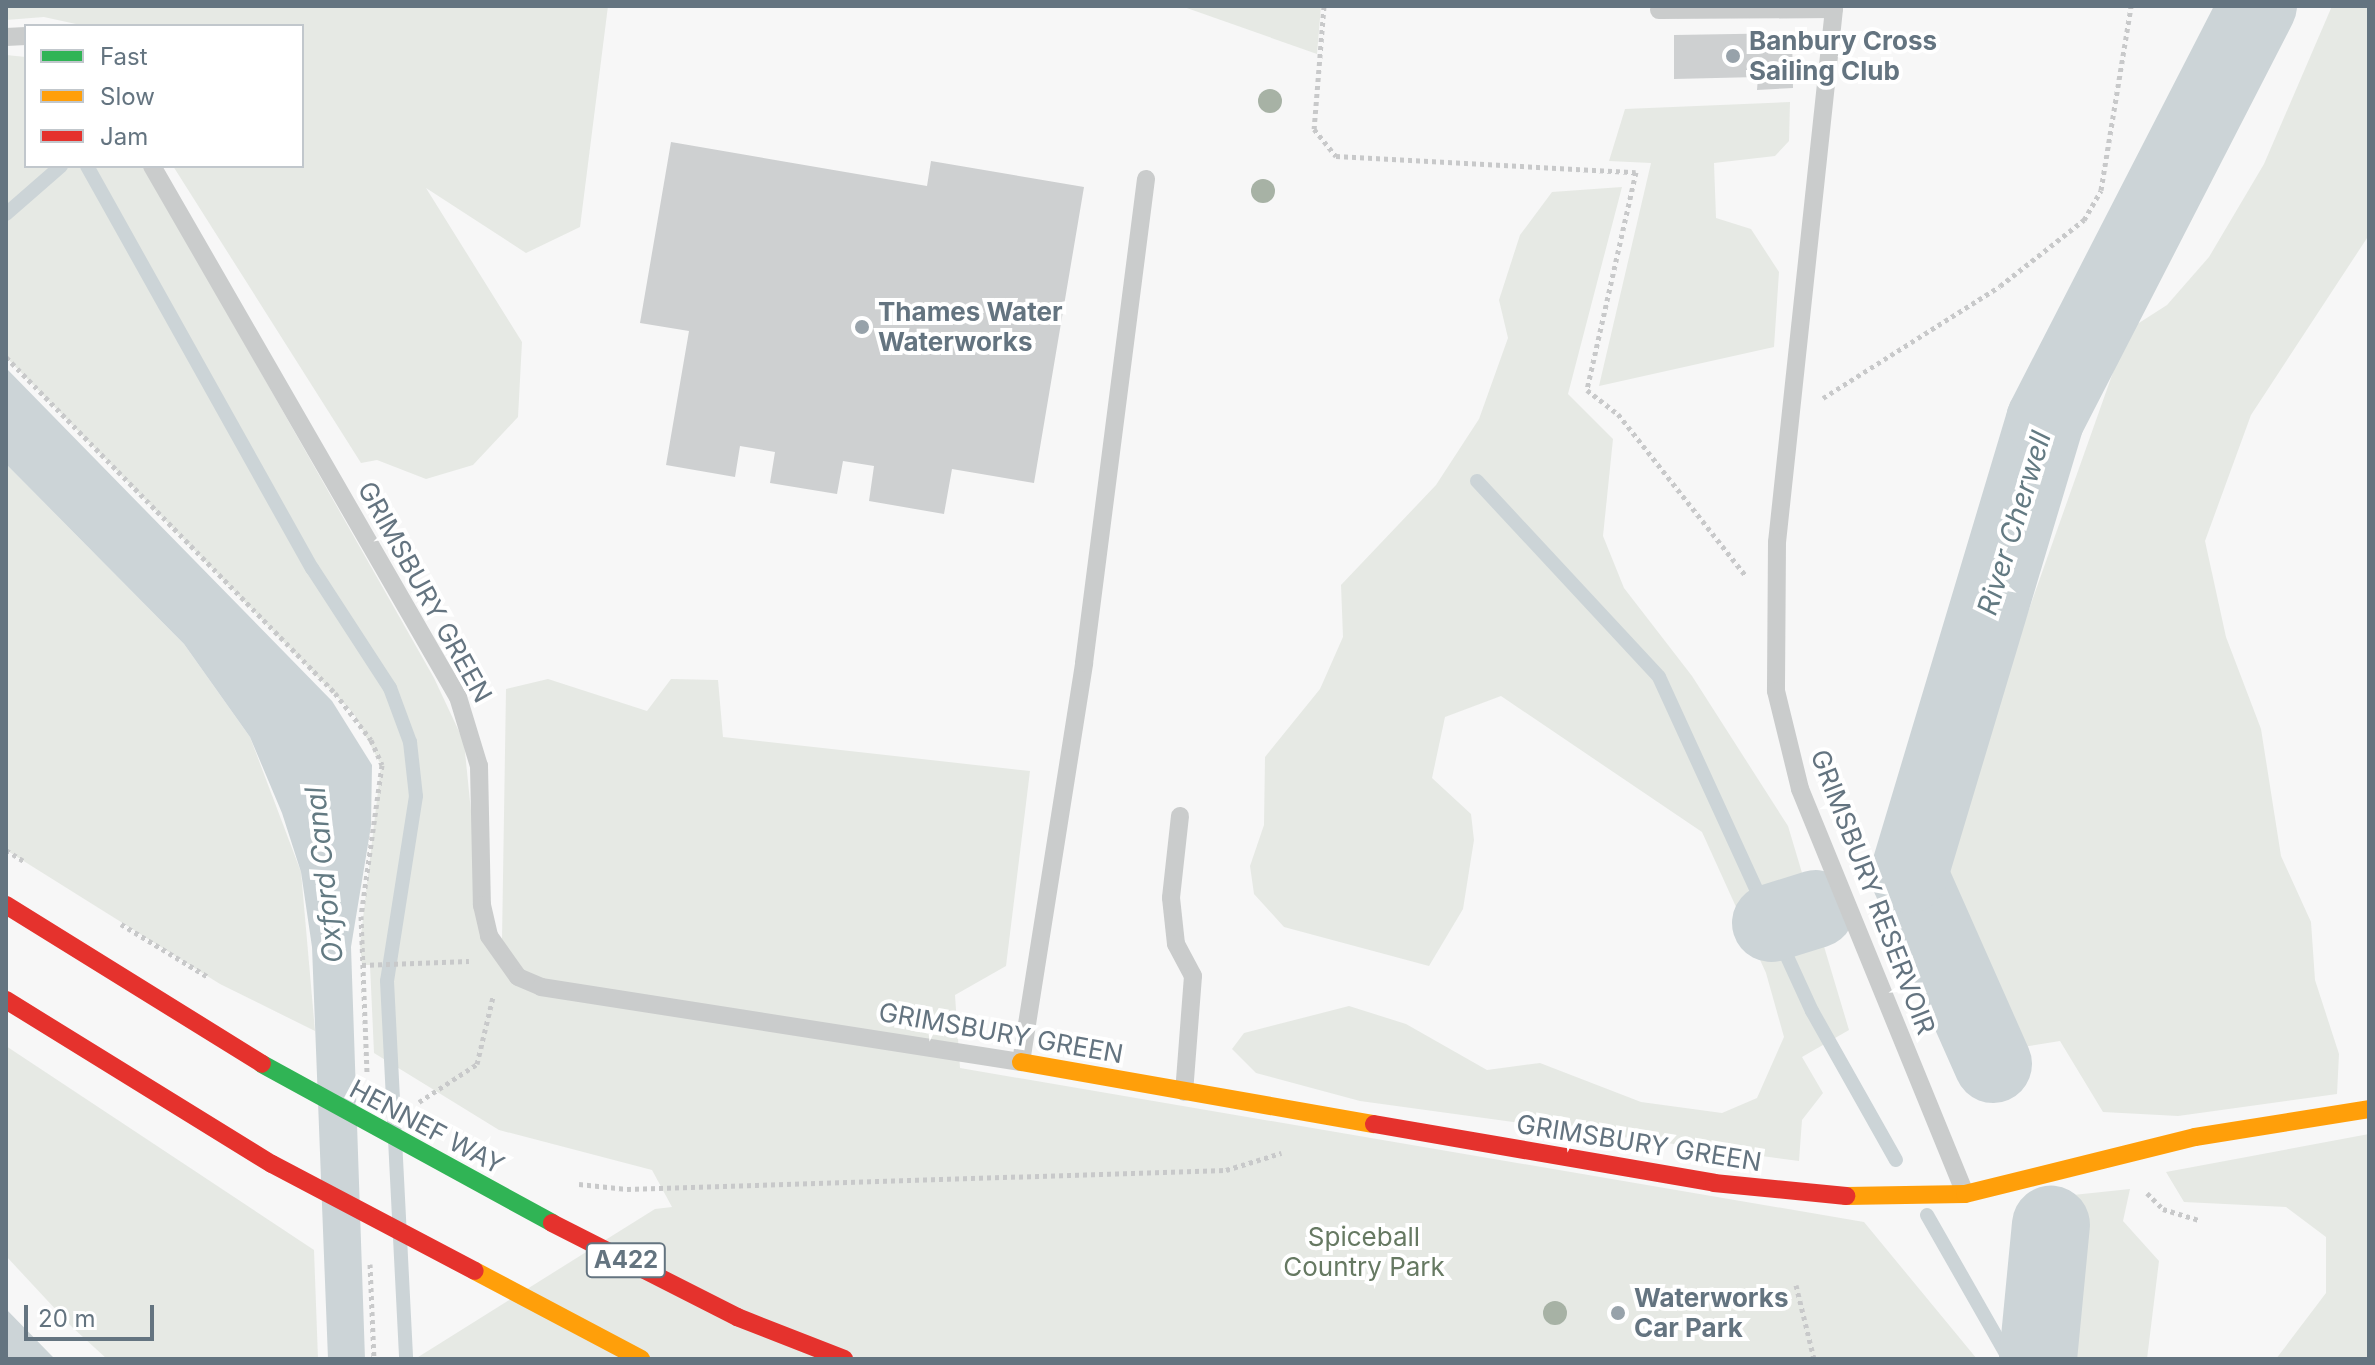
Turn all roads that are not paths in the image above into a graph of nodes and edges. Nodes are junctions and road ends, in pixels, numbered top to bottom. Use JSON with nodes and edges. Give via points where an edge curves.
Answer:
{"nodes":[{"id":1,"x":1659,"y":10,"type":"dead end"},
{"id":2,"x":153,"y":168,"type":"edge"},
{"id":3,"x":1146,"y":179,"type":"dead end"},
{"id":4,"x":1180,"y":816,"type":"dead end"},
{"id":5,"x":6,"y":905,"type":"edge"},
{"id":6,"x":6,"y":1000,"type":"edge"},
{"id":7,"x":1021,"y":1062,"type":"junction"},
{"id":8,"x":1184,"y":1092,"type":"junction"},
{"id":9,"x":2369,"y":1109,"type":"edge"},
{"id":10,"x":1974,"y":1192,"type":"junction"},
{"id":11,"x":641,"y":1359,"type":"edge"},
{"id":12,"x":844,"y":1359,"type":"edge"}],
"edges":[{"from":1,"to":10,"type":"lane","name":"GRIMSBURY RESERVOIR","via":[[1834,9],[1790,407],[1774,603],[1776,691],[1800,789]]},
{"from":2,"to":7,"type":"lane","name":"GRIMSBURY GREEN","via":[[458,697],[479,766],[482,905],[501,960],[541,987]]},
{"from":3,"to":7,"type":"lane","via":[[1084,663]]},
{"from":4,"to":8,"type":"lane","via":[[1171,898],[1176,944],[1193,976]]},
{"from":5,"to":12,"type":"main road","name":"HENNEF WAY","number":"A422","via":[[271,1072],[412,1151],[737,1317]]},
{"from":6,"to":11,"type":"main road","via":[[272,1164]]},
{"from":7,"to":8,"type":"main road","name":"GRIMSBURY GREEN"},
{"from":8,"to":10,"type":"main road","name":"GRIMSBURY GREEN","via":[[1800,1194]]},
{"from":9,"to":10,"type":"main road","name":"GRIMSBURY GREEN","via":[[2195,1137]]}]}
